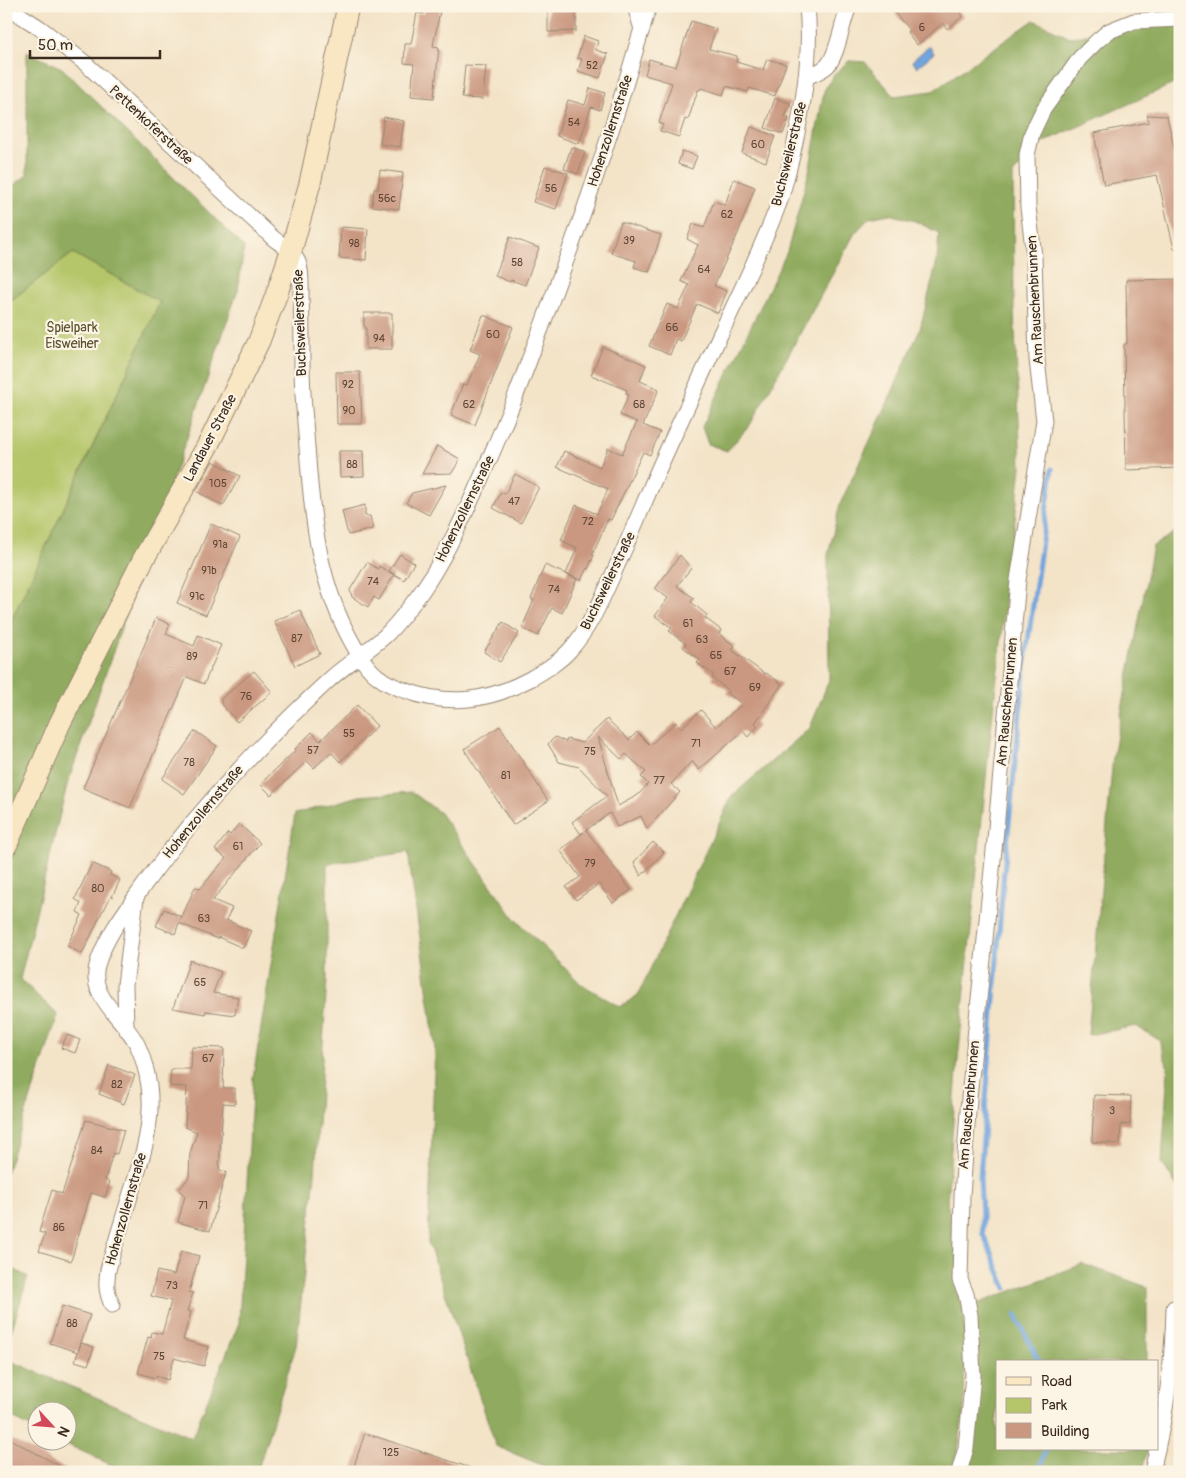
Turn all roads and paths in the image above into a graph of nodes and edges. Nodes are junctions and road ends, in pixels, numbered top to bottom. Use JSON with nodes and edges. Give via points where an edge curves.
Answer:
{"nodes":[{"id":1,"x":6,"y":6,"type":"edge"},
{"id":2,"x":348,"y":6,"type":"edge"},
{"id":3,"x":635,"y":6,"type":"edge"},
{"id":4,"x":649,"y":6,"type":"edge"},
{"id":5,"x":807,"y":6,"type":"edge"},
{"id":6,"x":849,"y":6,"type":"edge"},
{"id":7,"x":1180,"y":19,"type":"edge"},
{"id":8,"x":642,"y":29,"type":"junction"},
{"id":9,"x":806,"y":77,"type":"junction"},
{"id":10,"x":290,"y":251,"type":"junction"},
{"id":11,"x":360,"y":656,"type":"junction"},
{"id":12,"x":6,"y":846,"type":"edge"},
{"id":13,"x":136,"y":896,"type":"junction"},
{"id":14,"x":126,"y":1029,"type":"junction"},
{"id":15,"x":112,"y":1304,"type":"dead end"},
{"id":16,"x":1174,"y":1308,"type":"dead end"},
{"id":17,"x":1158,"y":1445,"type":"edge"},
{"id":18,"x":1157,"y":1450,"type":"edge"},
{"id":19,"x":959,"y":1472,"type":"edge"},
{"id":20,"x":1152,"y":1472,"type":"edge"}],
"edges":[{"from":1,"to":10,"type":"street","name":"Pettenkoferstraße","via":[[85,63]]},
{"from":2,"to":10,"type":"main road","name":"Landauer Straße","via":[[310,183]]},
{"from":3,"to":8,"type":"street"},
{"from":4,"to":8,"type":"street","name":"Hohenzollernstraße"},
{"from":5,"to":9,"type":"street","name":"Buchsweilerstraße"},
{"from":6,"to":9,"type":"street","via":[[828,65]]},
{"from":7,"to":19,"type":"street","name":"Am Rauschenbrunnen","via":[[1134,21],[1109,30],[1080,58],[1043,110],[1027,154],[1037,360],[1044,421],[1018,580],[969,1098],[960,1280],[970,1315],[973,1375],[966,1448]]},
{"from":8,"to":11,"type":"street","name":"Hohenzollernstraße","via":[[576,235],[496,444],[449,545],[423,589],[384,637]]},
{"from":9,"to":11,"type":"street","name":"Buchsweilerstraße","via":[[798,128],[780,200],[747,281],[610,580],[579,639],[551,667],[521,683],[490,696],[461,701],[425,697],[394,686],[379,678]]},
{"from":10,"to":11,"type":"street","name":"Buchsweilerstraße","via":[[300,268],[302,372],[313,524],[325,577]]},
{"from":10,"to":12,"type":"main road","name":"Landauer Straße","via":[[259,341],[208,445],[143,560],[60,723]]},
{"from":11,"to":13,"type":"street","name":"Hohenzollernstraße","via":[[331,678],[242,766],[196,817]]},
{"from":13,"to":14,"type":"street","name":"Hohenzollernstraße","via":[[125,985]]},
{"from":13,"to":14,"type":"street","name":"Hohenzollernstraße","via":[[114,929],[96,968],[95,978],[107,1006]]},
{"from":14,"to":15,"type":"street","name":"Hohenzollernstraße","via":[[136,1042],[145,1068],[149,1085],[149,1121],[144,1149],[108,1270],[106,1284]]},
{"from":16,"to":17,"type":"street","via":[[1170,1376]]},
{"from":18,"to":20,"type":"street"}]}
